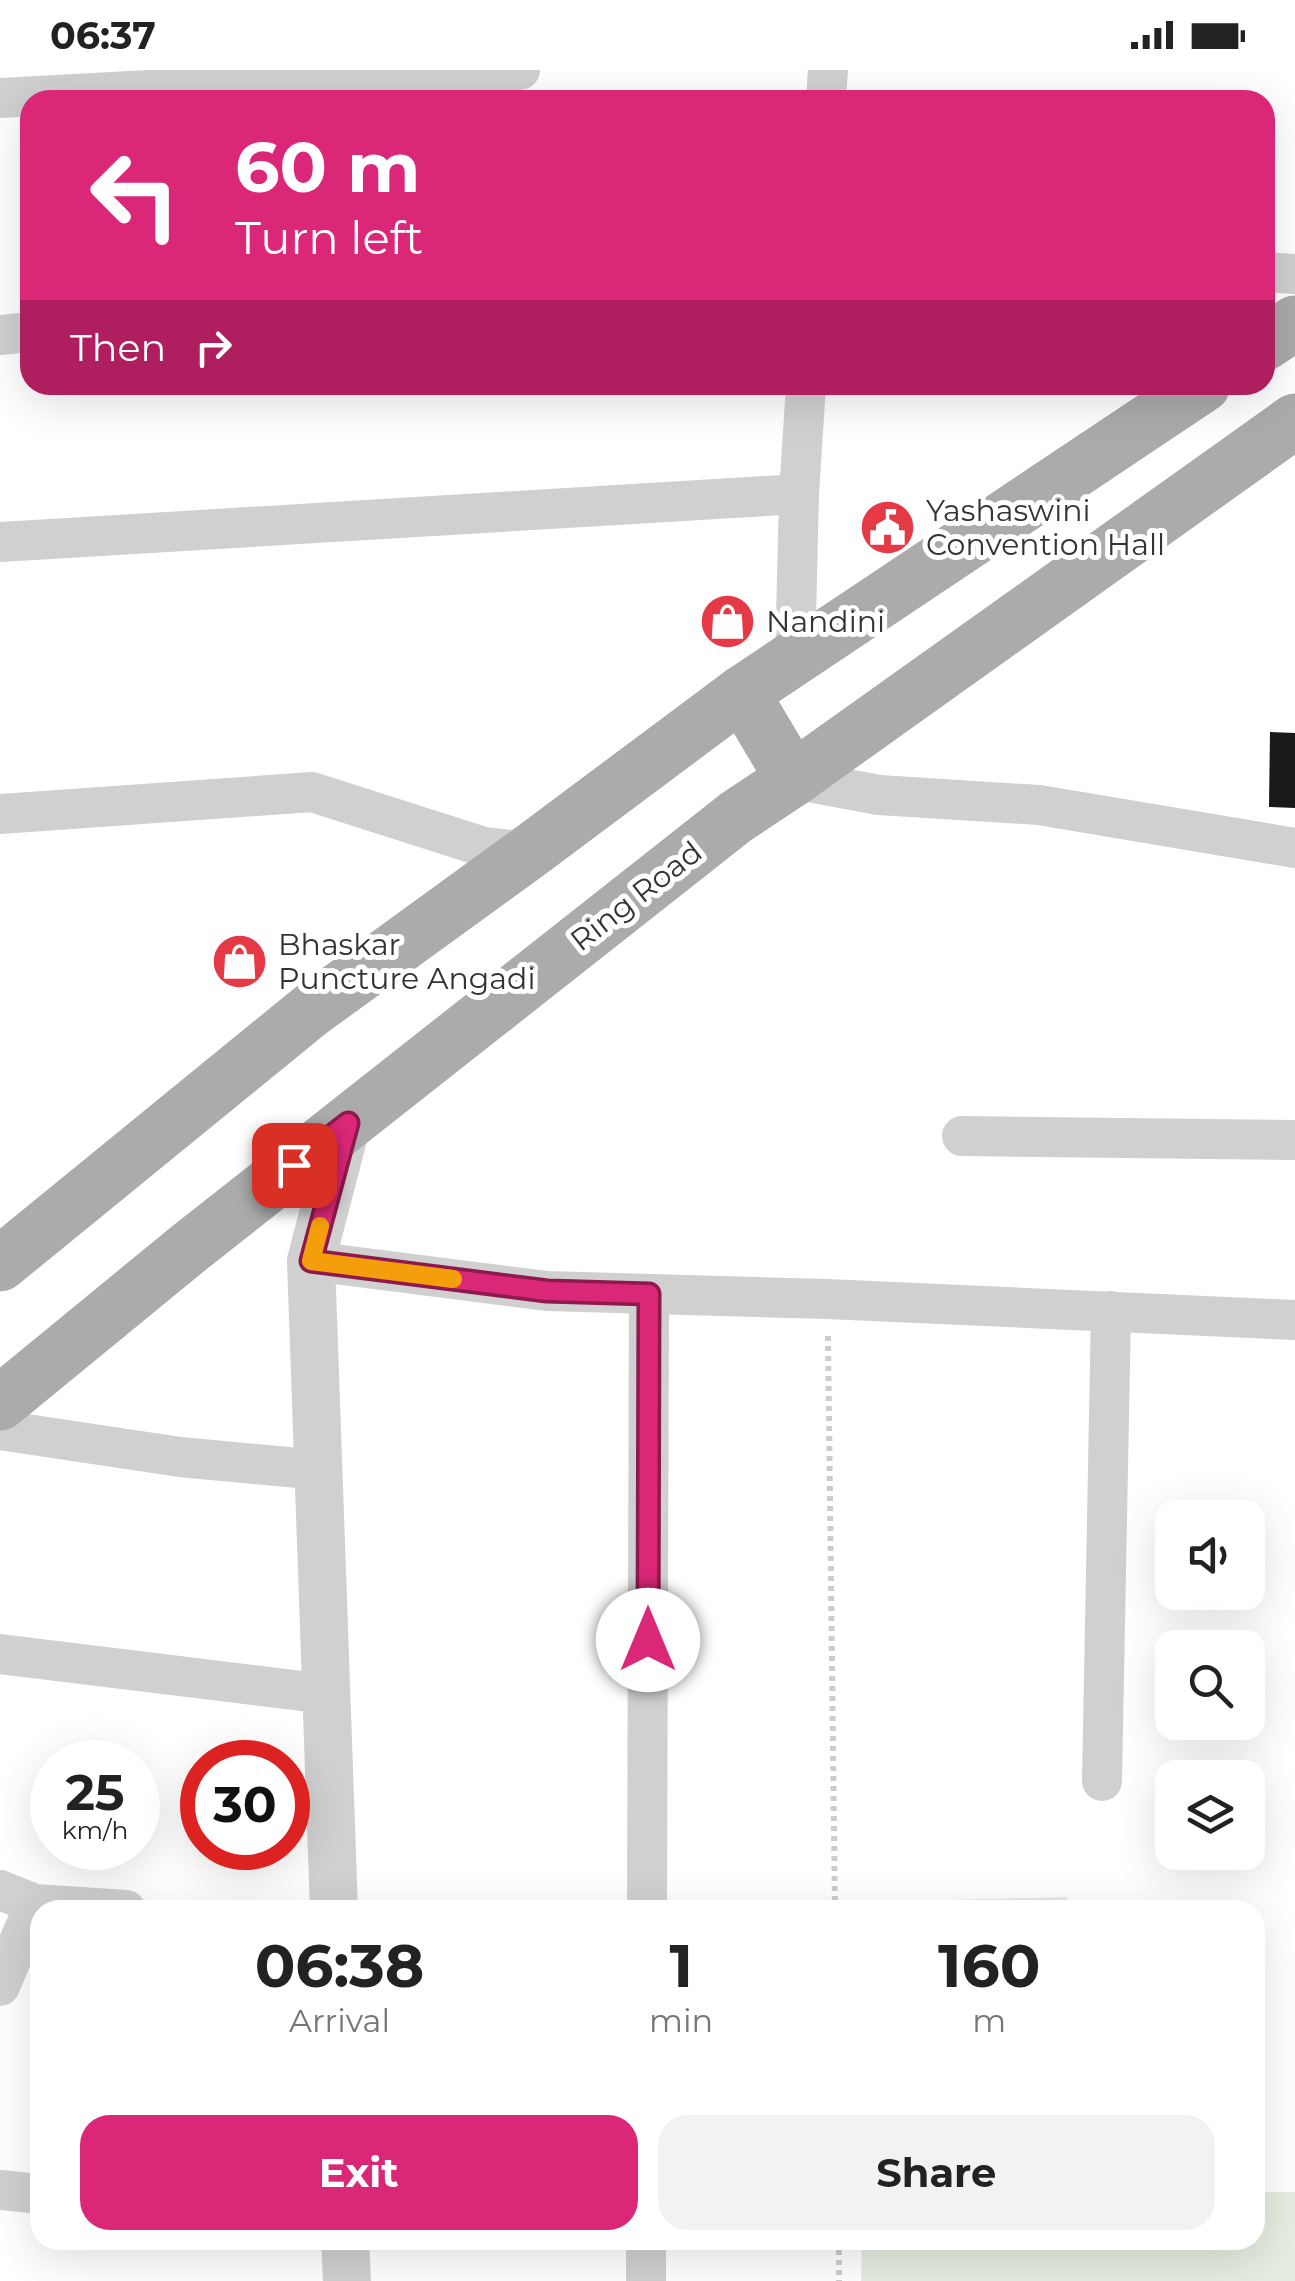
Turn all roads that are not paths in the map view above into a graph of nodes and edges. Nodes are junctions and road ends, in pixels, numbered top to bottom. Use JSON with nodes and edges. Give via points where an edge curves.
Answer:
{"nodes":[{"id":1,"x":520,"y":70,"type":"edge"},
{"id":2,"x":149,"y":90,"type":"edge"},
{"id":3,"x":805,"y":395,"type":"edge"},
{"id":4,"x":1187,"y":395,"type":"edge"},
{"id":5,"x":1295,"y":421,"type":"edge"},
{"id":6,"x":799,"y":494,"type":"junction"},
{"id":7,"x":0,"y":542,"type":"edge"},
{"id":8,"x":795,"y":658,"type":"junction"},
{"id":9,"x":742,"y":693,"type":"junction"},
{"id":10,"x":793,"y":779,"type":"junction"},
{"id":11,"x":0,"y":814,"type":"edge"},
{"id":12,"x":1295,"y":848,"type":"edge"},
{"id":13,"x":529,"y":852,"type":"junction"},
{"id":14,"x":348,"y":1123,"type":"junction"},
{"id":15,"x":962,"y":1136,"type":"dead end"},
{"id":16,"x":1295,"y":1140,"type":"edge"},
{"id":17,"x":311,"y":1261,"type":"junction"},
{"id":18,"x":0,"y":1264,"type":"edge"},
{"id":19,"x":649,"y":1294,"type":"junction"},
{"id":20,"x":1110,"y":1312,"type":"junction"},
{"id":21,"x":1295,"y":1320,"type":"edge"},
{"id":22,"x":0,"y":1402,"type":"edge"},
{"id":23,"x":0,"y":1430,"type":"edge"},
{"id":24,"x":318,"y":1470,"type":"junction"},
{"id":25,"x":0,"y":1654,"type":"edge"},
{"id":26,"x":326,"y":1694,"type":"junction"},
{"id":27,"x":1102,"y":1780,"type":"dead end"},
{"id":28,"x":18,"y":1897,"type":"edge"},
{"id":29,"x":43,"y":1900,"type":"edge"},
{"id":30,"x":334,"y":1900,"type":"edge"},
{"id":31,"x":647,"y":1900,"type":"edge"},
{"id":32,"x":0,"y":1986,"type":"edge"},
{"id":33,"x":0,"y":2190,"type":"edge"},
{"id":34,"x":30,"y":2193,"type":"edge"},
{"id":35,"x":346,"y":2250,"type":"edge"},
{"id":36,"x":646,"y":2250,"type":"edge"},
{"id":37,"x":347,"y":2281,"type":"edge"},
{"id":38,"x":646,"y":2281,"type":"edge"}],
"edges":[{"from":1,"to":2,"type":"street"},
{"from":3,"to":6,"type":"street"},
{"from":4,"to":8,"type":"main road"},
{"from":5,"to":10,"type":"main road","name":"Ring Road"},
{"from":6,"to":7,"type":"street"},
{"from":6,"to":8,"type":"street"},
{"from":8,"to":9,"type":"main road"},
{"from":9,"to":10,"type":"main road"},
{"from":9,"to":13,"type":"main road"},
{"from":10,"to":12,"type":"street","via":[[879,795],[1040,805]]},
{"from":10,"to":14,"type":"main road","name":"Ring Road"},
{"from":11,"to":13,"type":"street","via":[[312,792],[484,847]]},
{"from":13,"to":18,"type":"main road","via":[[310,1010]]},
{"from":14,"to":17,"type":"street"},
{"from":14,"to":22,"type":"main road","name":"Ring Road"},
{"from":15,"to":16,"type":"street"},
{"from":17,"to":19,"type":"street","via":[[547,1291]]},
{"from":17,"to":24,"type":"street"},
{"from":19,"to":20,"type":"street"},
{"from":19,"to":31,"type":"street"},
{"from":20,"to":21,"type":"street"},
{"from":20,"to":27,"type":"street"},
{"from":23,"to":24,"type":"street"},
{"from":24,"to":26,"type":"street"},
{"from":25,"to":26,"type":"street"},
{"from":26,"to":30,"type":"street"},
{"from":28,"to":29,"type":"street"},
{"from":28,"to":32,"type":"street"},
{"from":33,"to":34,"type":"street"},
{"from":35,"to":37,"type":"street"},
{"from":36,"to":38,"type":"street"}]}
